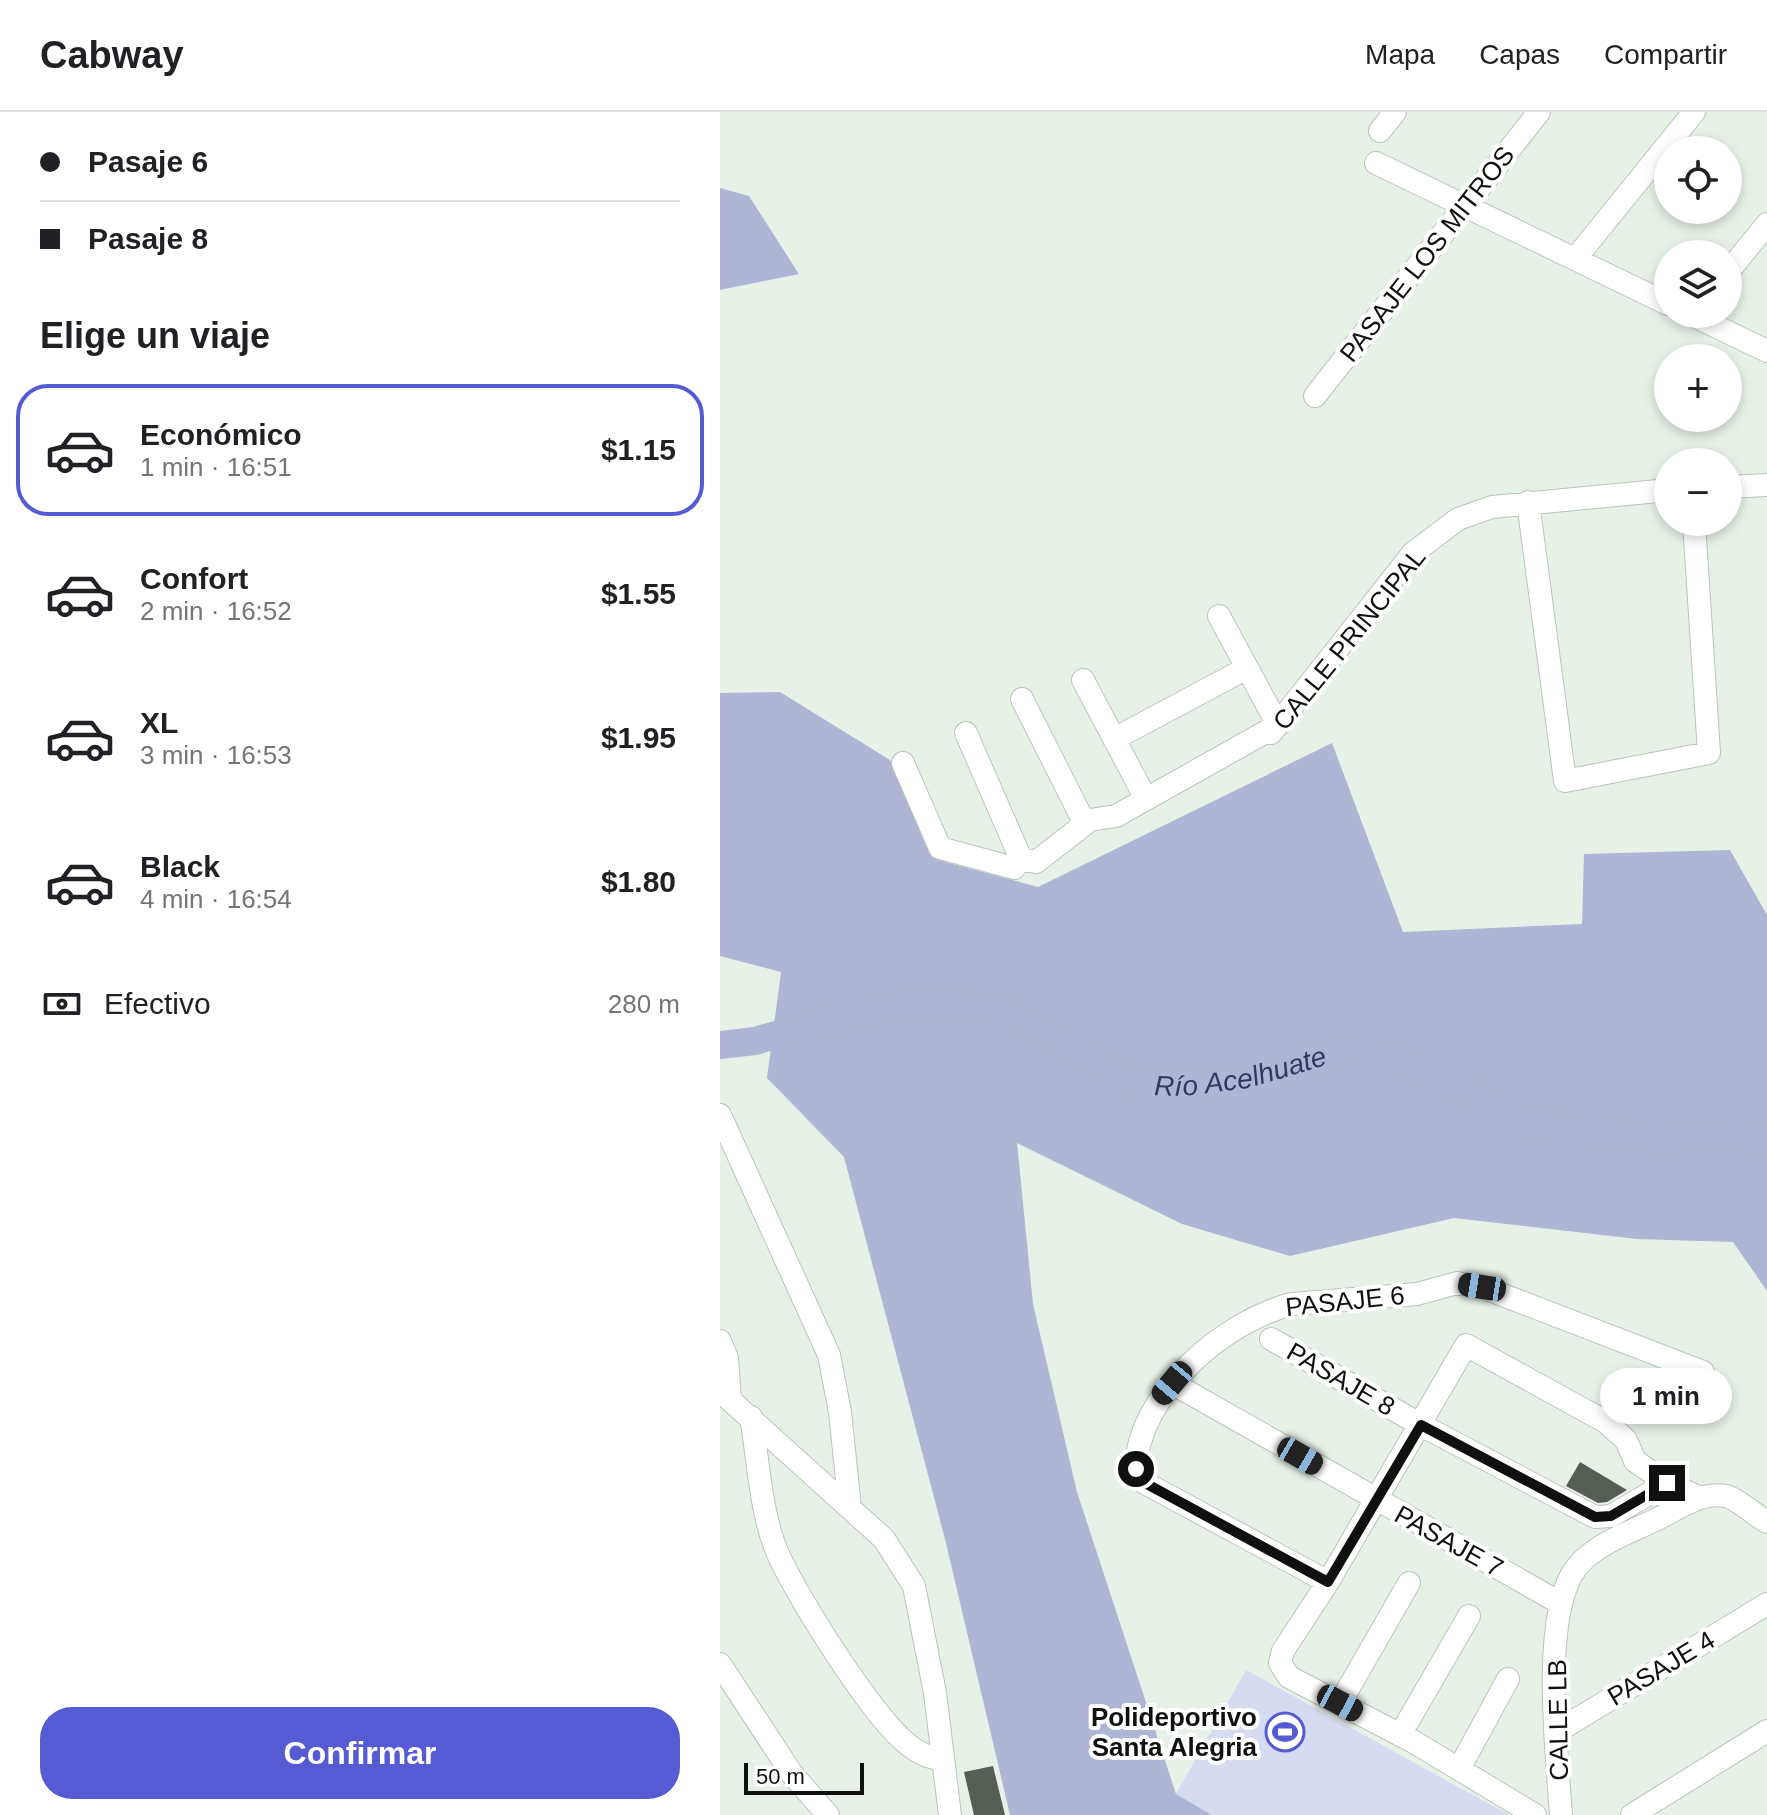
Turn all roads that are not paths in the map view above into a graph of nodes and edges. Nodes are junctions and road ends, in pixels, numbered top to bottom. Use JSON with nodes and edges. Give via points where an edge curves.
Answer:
{"nodes":[{"id":1,"x":1395,"y":112,"type":"edge"},
{"id":2,"x":1539,"y":112,"type":"edge"},
{"id":3,"x":1694,"y":112,"type":"edge"},
{"id":4,"x":1380,"y":131,"type":"dead end"},
{"id":5,"x":1376,"y":163,"type":"dead end"},
{"id":6,"x":1466,"y":206,"type":"junction"},
{"id":7,"x":1767,"y":224,"type":"edge"},
{"id":8,"x":1742,"y":255,"type":"edge"},
{"id":9,"x":1575,"y":259,"type":"junction"},
{"id":10,"x":1654,"y":297,"type":"edge"},
{"id":11,"x":1720,"y":328,"type":"edge"},
{"id":12,"x":1767,"y":351,"type":"edge"},
{"id":13,"x":1315,"y":396,"type":"dead end"},
{"id":14,"x":1767,"y":485,"type":"edge"},
{"id":15,"x":1742,"y":486,"type":"edge"},
{"id":16,"x":1654,"y":491,"type":"edge"},
{"id":17,"x":1528,"y":502,"type":"junction"},
{"id":18,"x":1695,"y":536,"type":"edge"},
{"id":19,"x":1219,"y":616,"type":"dead end"},
{"id":20,"x":1247,"y":668,"type":"junction"},
{"id":21,"x":1083,"y":680,"type":"dead end"},
{"id":22,"x":1022,"y":699,"type":"dead end"},
{"id":23,"x":1278,"y":725,"type":"junction"},
{"id":24,"x":966,"y":733,"type":"dead end"},
{"id":25,"x":1114,"y":739,"type":"junction"},
{"id":26,"x":1263,"y":744,"type":"dead end"},
{"id":27,"x":903,"y":763,"type":"dead end"},
{"id":28,"x":1146,"y":799,"type":"junction"},
{"id":29,"x":1085,"y":824,"type":"junction"},
{"id":30,"x":1021,"y":859,"type":"junction"},
{"id":31,"x":720,"y":1115,"type":"edge"},
{"id":32,"x":1271,"y":1339,"type":"dead end"},
{"id":33,"x":720,"y":1341,"type":"edge"},
{"id":34,"x":1703,"y":1372,"type":"dead end"},
{"id":35,"x":1172,"y":1383,"type":"junction"},
{"id":36,"x":725,"y":1395,"type":"edge"},
{"id":37,"x":751,"y":1417,"type":"junction"},
{"id":38,"x":1421,"y":1425,"type":"junction"},
{"id":39,"x":1667,"y":1483,"type":"junction"},
{"id":40,"x":1701,"y":1498,"type":"junction"},
{"id":41,"x":1377,"y":1500,"type":"junction"},
{"id":42,"x":850,"y":1508,"type":"junction"},
{"id":43,"x":1767,"y":1522,"type":"edge"},
{"id":44,"x":1328,"y":1582,"type":"junction"},
{"id":45,"x":1409,"y":1583,"type":"dead end"},
{"id":46,"x":1767,"y":1604,"type":"edge"},
{"id":47,"x":1558,"y":1614,"type":"junction"},
{"id":48,"x":1469,"y":1616,"type":"dead end"},
{"id":49,"x":720,"y":1664,"type":"edge"},
{"id":50,"x":1508,"y":1679,"type":"dead end"},
{"id":51,"x":1340,"y":1703,"type":"junction"},
{"id":52,"x":1556,"y":1732,"type":"junction"},
{"id":53,"x":1400,"y":1735,"type":"junction"},
{"id":54,"x":1764,"y":1739,"type":"edge"},
{"id":55,"x":943,"y":1760,"type":"junction"},
{"id":56,"x":1459,"y":1769,"type":"junction"},
{"id":57,"x":828,"y":1815,"type":"edge"},
{"id":58,"x":950,"y":1815,"type":"edge"},
{"id":59,"x":1535,"y":1815,"type":"edge"},
{"id":60,"x":1561,"y":1815,"type":"edge"},
{"id":61,"x":1632,"y":1815,"type":"edge"}],
"edges":[{"from":1,"to":4,"type":"street"},
{"from":2,"to":6,"type":"street","name":"PASAJE LOS MITROS"},
{"from":3,"to":9,"type":"street"},
{"from":5,"to":6,"type":"street"},
{"from":6,"to":9,"type":"street"},
{"from":6,"to":13,"type":"street","name":"PASAJE LOS MITROS"},
{"from":7,"to":8,"type":"street"},
{"from":9,"to":10,"type":"street"},
{"from":11,"to":12,"type":"street"},
{"from":14,"to":15,"type":"street"},
{"from":16,"to":17,"type":"street","name":"CALLE PRINCIPAL"},
{"from":17,"to":18,"type":"street","via":[[1565,781],[1709,753]]},
{"from":17,"to":23,"type":"street","name":"CALLE PRINCIPAL","via":[[1458,519],[1413,553]]},
{"from":19,"to":20,"type":"street"},
{"from":20,"to":23,"type":"street"},
{"from":20,"to":25,"type":"street"},
{"from":21,"to":25,"type":"street"},
{"from":22,"to":29,"type":"street"},
{"from":23,"to":26,"type":"street","name":"CALLE PRINCIPAL"},
{"from":23,"to":28,"type":"street"},
{"from":24,"to":30,"type":"street"},
{"from":25,"to":28,"type":"street"},
{"from":27,"to":30,"type":"street","via":[[940,848],[1014,868]]},
{"from":28,"to":29,"type":"street","via":[[1116,816]]},
{"from":29,"to":30,"type":"street","via":[[1036,862]]},
{"from":31,"to":42,"type":"street","via":[[829,1355]]},
{"from":32,"to":38,"type":"street","name":"PASAJE 8"},
{"from":33,"to":36,"type":"street","via":[[727,1358]]},
{"from":34,"to":35,"type":"street","name":"PASAJE 6","via":[[1482,1287],[1457,1283],[1417,1294],[1273,1309],[1194,1360]]},
{"from":35,"to":41,"type":"street","name":"PASAJE 7"},
{"from":35,"to":44,"type":"street","name":"PASAJE 6","via":[[1147,1415],[1136,1455],[1136,1469],[1145,1483]]},
{"from":36,"to":37,"type":"street"},
{"from":37,"to":42,"type":"street"},
{"from":37,"to":55,"type":"street","via":[[772,1540],[783,1569],[875,1709],[903,1741],[926,1757]]},
{"from":38,"to":39,"type":"street","name":"PASAJE 8","via":[[1595,1517],[1611,1516]]},
{"from":38,"to":39,"type":"street","via":[[1466,1345],[1606,1422],[1626,1440],[1635,1461]]},
{"from":38,"to":41,"type":"street"},
{"from":39,"to":40,"type":"street"},
{"from":40,"to":43,"type":"street","via":[[1728,1496]]},
{"from":40,"to":47,"type":"street","via":[[1598,1549],[1574,1572]]},
{"from":41,"to":44,"type":"street"},
{"from":41,"to":47,"type":"street","name":"PASAJE 7"},
{"from":42,"to":55,"type":"street","via":[[884,1539],[914,1586]]},
{"from":44,"to":51,"type":"street","via":[[1280,1663],[1289,1677]]},
{"from":45,"to":51,"type":"street"},
{"from":46,"to":52,"type":"street","name":"PASAJE 4"},
{"from":47,"to":52,"type":"street","name":"CALLE LB"},
{"from":48,"to":53,"type":"street"},
{"from":49,"to":57,"type":"street","via":[[792,1774]]},
{"from":50,"to":56,"type":"street"},
{"from":51,"to":53,"type":"street"},
{"from":52,"to":60,"type":"street","name":"CALLE LB"},
{"from":53,"to":56,"type":"street"},
{"from":54,"to":61,"type":"street"},
{"from":55,"to":58,"type":"street"},
{"from":56,"to":59,"type":"street"}]}
